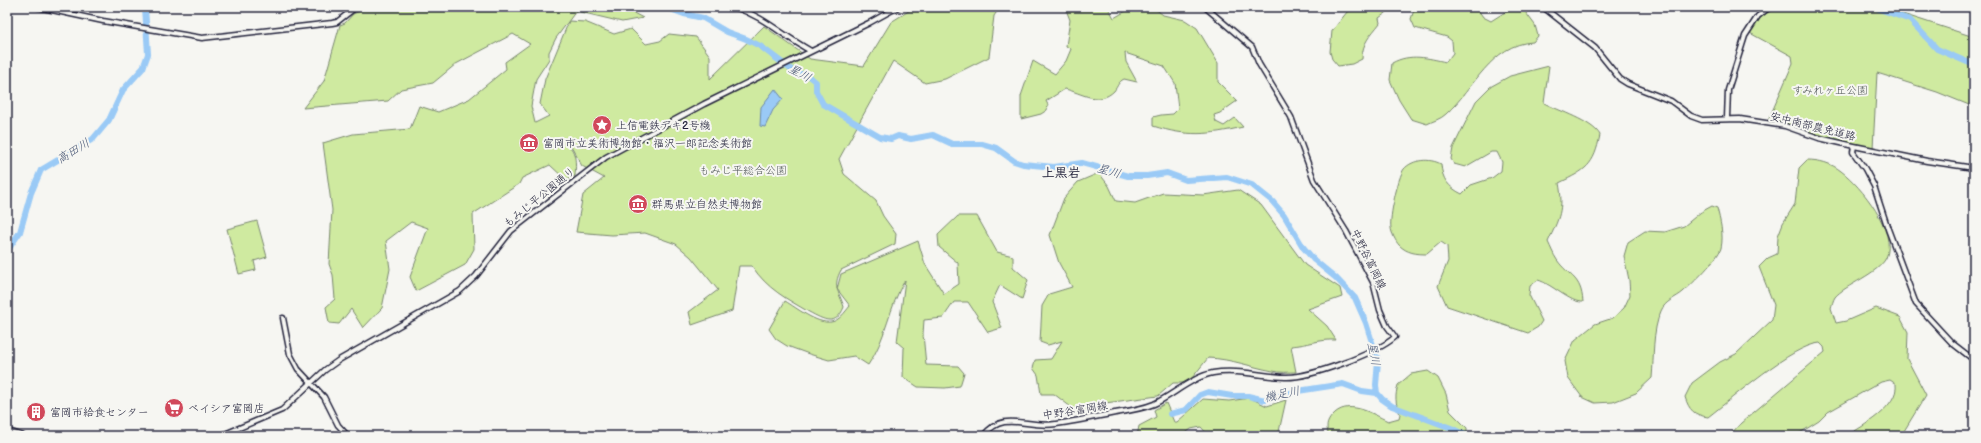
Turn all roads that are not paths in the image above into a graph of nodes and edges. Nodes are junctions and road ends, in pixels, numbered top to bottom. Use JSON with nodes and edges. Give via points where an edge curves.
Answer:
{"nodes":[{"id":1,"x":38,"y":7,"type":"edge"},
{"id":2,"x":356,"y":7,"type":"edge"},
{"id":3,"x":735,"y":7,"type":"edge"},
{"id":4,"x":898,"y":7,"type":"edge"},
{"id":5,"x":1205,"y":7,"type":"edge"},
{"id":6,"x":1543,"y":7,"type":"edge"},
{"id":7,"x":1770,"y":7,"type":"edge"},
{"id":8,"x":811,"y":51,"type":"junction"},
{"id":9,"x":1727,"y":118,"type":"junction"},
{"id":10,"x":1854,"y":146,"type":"junction"},
{"id":11,"x":1974,"y":168,"type":"edge"},
{"id":12,"x":283,"y":318,"type":"dead end"},
{"id":13,"x":1974,"y":360,"type":"edge"},
{"id":14,"x":312,"y":382,"type":"junction"},
{"id":15,"x":7,"y":431,"type":"edge"},
{"id":16,"x":22,"y":436,"type":"edge"},
{"id":17,"x":220,"y":436,"type":"edge"},
{"id":18,"x":348,"y":436,"type":"edge"},
{"id":19,"x":983,"y":436,"type":"edge"}],
"edges":[{"from":1,"to":2,"type":"street","via":[[212,38],[337,22]]},
{"from":3,"to":8,"type":"street","via":[[768,22]]},
{"from":4,"to":8,"type":"street","name":"もみじ平公園通り"},
{"from":5,"to":19,"type":"street","name":"中野谷富岡線","via":[[1252,47],[1259,64],[1288,112],[1314,180],[1349,236],[1373,282],[1380,310],[1396,338],[1333,367],[1302,376],[1212,373],[1144,407],[1047,425],[1002,422],[991,427]]},
{"from":6,"to":9,"type":"street","name":"安中南部農免道路","via":[[1586,40],[1624,82],[1672,101],[1691,116],[1702,120]]},
{"from":7,"to":9,"type":"street","via":[[1758,16],[1745,36],[1728,90]]},
{"from":8,"to":14,"type":"street","name":"もみじ平公園通り","via":[[606,156],[511,231],[476,276],[460,291],[339,360]]},
{"from":9,"to":10,"type":"street","name":"安中南部農免道路","via":[[1785,126]]},
{"from":10,"to":11,"type":"street","name":"安中南部農免道路"},
{"from":10,"to":13,"type":"street","via":[[1853,152],[1874,186],[1916,304],[1952,343]]},
{"from":12,"to":14,"type":"street","via":[[290,354],[298,369]]},
{"from":14,"to":17,"type":"street","name":"もみじ平公園通り","via":[[282,410]]},
{"from":14,"to":18,"type":"street","via":[[324,397],[338,425]]},
{"from":15,"to":16,"type":"highway"}]}
